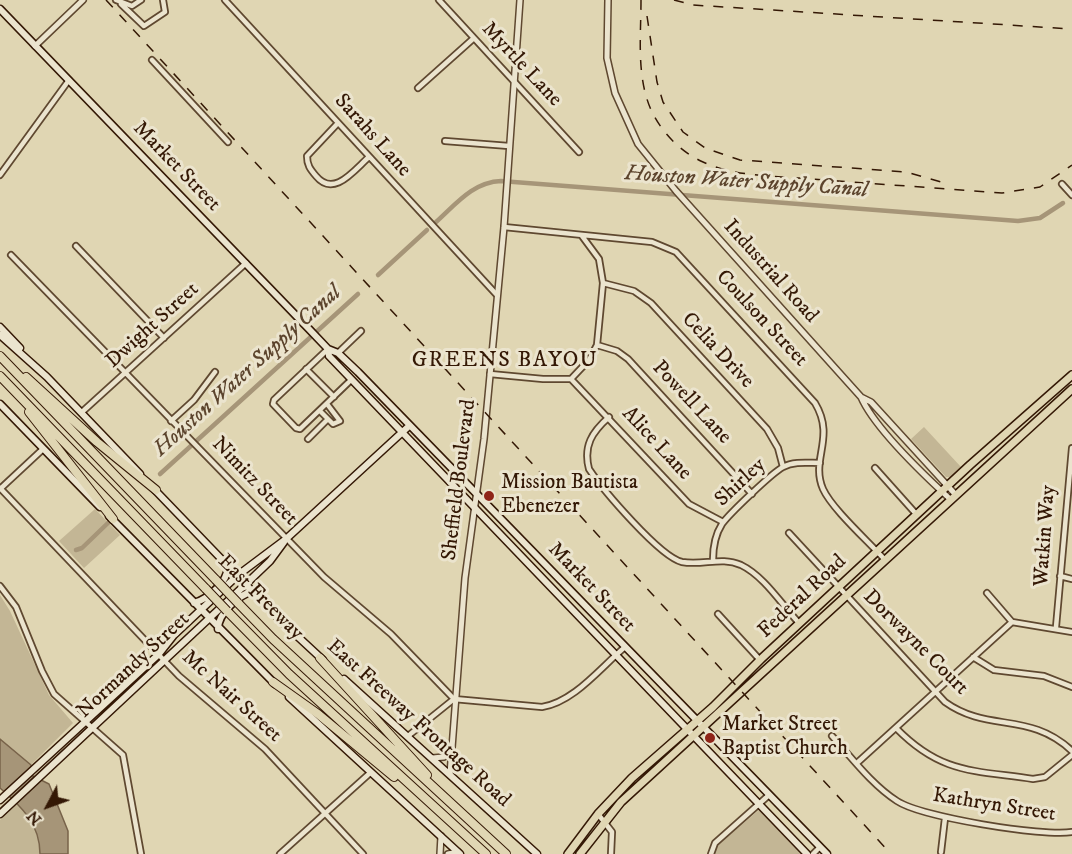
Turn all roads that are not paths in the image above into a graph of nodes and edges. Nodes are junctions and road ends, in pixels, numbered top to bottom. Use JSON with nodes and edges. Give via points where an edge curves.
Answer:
{"nodes":[{"id":1,"x":83,"y":0,"type":"edge"},
{"id":2,"x":141,"y":0,"type":"edge"},
{"id":3,"x":163,"y":0,"type":"edge"},
{"id":4,"x":225,"y":0,"type":"edge"},
{"id":5,"x":439,"y":0,"type":"edge"},
{"id":6,"x":520,"y":0,"type":"edge"},
{"id":7,"x":608,"y":0,"type":"edge"},
{"id":8,"x":118,"y":2,"type":"edge"},
{"id":9,"x":0,"y":9,"type":"edge"},
{"id":10,"x":474,"y":38,"type":"junction"},
{"id":11,"x":35,"y":46,"type":"junction"},
{"id":12,"x":152,"y":60,"type":"dead end"},
{"id":13,"x":69,"y":80,"type":"junction"},
{"id":14,"x":514,"y":82,"type":"junction"},
{"id":15,"x":418,"y":88,"type":"dead end"},
{"id":16,"x":339,"y":123,"type":"junction"},
{"id":17,"x":446,"y":141,"type":"dead end"},
{"id":18,"x":228,"y":142,"type":"dead end"},
{"id":19,"x":509,"y":146,"type":"junction"},
{"id":20,"x":579,"y":152,"type":"dead end"},
{"id":21,"x":369,"y":157,"type":"junction"},
{"id":22,"x":0,"y":175,"type":"edge"},
{"id":23,"x":1062,"y":184,"type":"dead end"},
{"id":24,"x":1072,"y":195,"type":"edge"},
{"id":25,"x":504,"y":227,"type":"junction"},
{"id":26,"x":582,"y":236,"type":"junction"},
{"id":27,"x":76,"y":246,"type":"dead end"},
{"id":28,"x":11,"y":255,"type":"dead end"},
{"id":29,"x":246,"y":263,"type":"junction"},
{"id":30,"x":603,"y":283,"type":"junction"},
{"id":31,"x":496,"y":294,"type":"junction"},
{"id":32,"x":0,"y":327,"type":"edge"},
{"id":33,"x":361,"y":331,"type":"dead end"},
{"id":34,"x":0,"y":335,"type":"edge"},
{"id":35,"x":164,"y":338,"type":"junction"},
{"id":36,"x":597,"y":345,"type":"junction"},
{"id":37,"x":328,"y":349,"type":"junction"},
{"id":38,"x":338,"y":353,"type":"junction"},
{"id":39,"x":1,"y":356,"type":"edge"},
{"id":40,"x":306,"y":369,"type":"junction"},
{"id":41,"x":215,"y":372,"type":"dead end"},
{"id":42,"x":125,"y":373,"type":"junction"},
{"id":43,"x":490,"y":374,"type":"junction"},
{"id":44,"x":1072,"y":375,"type":"edge"},
{"id":45,"x":0,"y":376,"type":"edge"},
{"id":46,"x":47,"y":377,"type":"junction"},
{"id":47,"x":571,"y":379,"type":"junction"},
{"id":48,"x":351,"y":380,"type":"junction"},
{"id":49,"x":1072,"y":388,"type":"edge"},
{"id":50,"x":13,"y":389,"type":"junction"},
{"id":51,"x":861,"y":397,"type":"junction"},
{"id":52,"x":334,"y":398,"type":"junction"},
{"id":53,"x":0,"y":404,"type":"edge"},
{"id":54,"x":327,"y":404,"type":"junction"},
{"id":55,"x":320,"y":411,"type":"junction"},
{"id":56,"x":82,"y":412,"type":"junction"},
{"id":57,"x":609,"y":417,"type":"junction"},
{"id":58,"x":328,"y":419,"type":"junction"},
{"id":59,"x":171,"y":421,"type":"junction"},
{"id":60,"x":409,"y":426,"type":"junction"},
{"id":61,"x":1013,"y":429,"type":"junction"},
{"id":62,"x":899,"y":432,"type":"junction"},
{"id":63,"x":401,"y":434,"type":"junction"},
{"id":64,"x":1020,"y":436,"type":"junction"},
{"id":65,"x":892,"y":438,"type":"junction"},
{"id":66,"x":308,"y":439,"type":"dead end"},
{"id":67,"x":1072,"y":448,"type":"edge"},
{"id":68,"x":43,"y":449,"type":"junction"},
{"id":69,"x":820,"y":463,"type":"junction"},
{"id":70,"x":783,"y":467,"type":"junction"},
{"id":71,"x":875,"y":468,"type":"dead end"},
{"id":72,"x":1070,"y":473,"type":"edge"},
{"id":73,"x":948,"y":485,"type":"junction"},
{"id":74,"x":0,"y":489,"type":"edge"},
{"id":75,"x":156,"y":490,"type":"junction"},
{"id":76,"x":942,"y":492,"type":"junction"},
{"id":77,"x":476,"y":493,"type":"junction"},
{"id":78,"x":752,"y":495,"type":"junction"},
{"id":79,"x":953,"y":497,"type":"junction"},
{"id":80,"x":474,"y":507,"type":"junction"},
{"id":81,"x":917,"y":515,"type":"junction"},
{"id":82,"x":112,"y":519,"type":"junction"},
{"id":83,"x":723,"y":522,"type":"junction"},
{"id":84,"x":1064,"y":524,"type":"junction"},
{"id":85,"x":1072,"y":526,"type":"edge"},
{"id":86,"x":789,"y":533,"type":"dead end"},
{"id":87,"x":286,"y":539,"type":"junction"},
{"id":88,"x":878,"y":551,"type":"junction"},
{"id":89,"x":713,"y":560,"type":"junction"},
{"id":90,"x":885,"y":560,"type":"junction"},
{"id":91,"x":227,"y":564,"type":"junction"},
{"id":92,"x":238,"y":575,"type":"junction"},
{"id":93,"x":1060,"y":576,"type":"junction"},
{"id":94,"x":1072,"y":579,"type":"edge"},
{"id":95,"x":246,"y":584,"type":"junction"},
{"id":96,"x":0,"y":586,"type":"edge"},
{"id":97,"x":839,"y":588,"type":"junction"},
{"id":98,"x":253,"y":591,"type":"junction"},
{"id":99,"x":987,"y":593,"type":"dead end"},
{"id":100,"x":846,"y":596,"type":"junction"},
{"id":101,"x":194,"y":603,"type":"junction"},
{"id":102,"x":201,"y":610,"type":"junction"},
{"id":103,"x":718,"y":614,"type":"dead end"},
{"id":104,"x":208,"y":618,"type":"junction"},
{"id":105,"x":1012,"y":622,"type":"junction"},
{"id":106,"x":799,"y":623,"type":"junction"},
{"id":107,"x":1056,"y":627,"type":"junction"},
{"id":108,"x":218,"y":629,"type":"junction"},
{"id":109,"x":1072,"y":632,"type":"edge"},
{"id":110,"x":808,"y":633,"type":"junction"},
{"id":111,"x":625,"y":647,"type":"junction"},
{"id":112,"x":159,"y":654,"type":"junction"},
{"id":113,"x":615,"y":655,"type":"junction"},
{"id":114,"x":973,"y":657,"type":"junction"},
{"id":115,"x":320,"y":658,"type":"junction"},
{"id":116,"x":760,"y":659,"type":"junction"},
{"id":117,"x":166,"y":660,"type":"junction"},
{"id":118,"x":769,"y":668,"type":"junction"},
{"id":119,"x":273,"y":682,"type":"junction"},
{"id":120,"x":1072,"y":687,"type":"edge"},
{"id":121,"x":935,"y":693,"type":"junction"},
{"id":122,"x":454,"y":699,"type":"junction"},
{"id":123,"x":696,"y":722,"type":"junction"},
{"id":124,"x":84,"y":723,"type":"junction"},
{"id":125,"x":896,"y":728,"type":"junction"},
{"id":126,"x":92,"y":729,"type":"junction"},
{"id":127,"x":687,"y":729,"type":"junction"},
{"id":128,"x":703,"y":729,"type":"junction"},
{"id":129,"x":408,"y":736,"type":"junction"},
{"id":130,"x":832,"y":736,"type":"dead end"},
{"id":131,"x":694,"y":737,"type":"junction"},
{"id":132,"x":451,"y":748,"type":"junction"},
{"id":133,"x":1072,"y":753,"type":"edge"},
{"id":134,"x":432,"y":758,"type":"junction"},
{"id":135,"x":857,"y":763,"type":"junction"},
{"id":136,"x":370,"y":773,"type":"junction"},
{"id":137,"x":450,"y":774,"type":"junction"},
{"id":138,"x":769,"y":795,"type":"junction"},
{"id":139,"x":0,"y":800,"type":"edge"},
{"id":140,"x":759,"y":804,"type":"junction"},
{"id":141,"x":458,"y":810,"type":"junction"},
{"id":142,"x":326,"y":813,"type":"junction"},
{"id":143,"x":0,"y":814,"type":"edge"},
{"id":144,"x":598,"y":814,"type":"junction"},
{"id":145,"x":945,"y":818,"type":"junction"},
{"id":146,"x":605,"y":820,"type":"junction"},
{"id":147,"x":1072,"y":832,"type":"edge"},
{"id":148,"x":441,"y":836,"type":"junction"},
{"id":149,"x":467,"y":837,"type":"junction"},
{"id":150,"x":820,"y":847,"type":"junction"},
{"id":151,"x":138,"y":853,"type":"edge"},
{"id":152,"x":459,"y":853,"type":"edge"},
{"id":153,"x":941,"y":853,"type":"edge"},
{"id":154,"x":280,"y":854,"type":"edge"},
{"id":155,"x":363,"y":854,"type":"edge"},
{"id":156,"x":440,"y":854,"type":"edge"},
{"id":157,"x":448,"y":854,"type":"edge"},
{"id":158,"x":486,"y":854,"type":"edge"},
{"id":159,"x":506,"y":854,"type":"edge"},
{"id":160,"x":537,"y":854,"type":"edge"},
{"id":161,"x":568,"y":854,"type":"edge"},
{"id":162,"x":580,"y":854,"type":"edge"},
{"id":163,"x":610,"y":854,"type":"edge"},
{"id":164,"x":711,"y":854,"type":"edge"},
{"id":165,"x":807,"y":854,"type":"edge"},
{"id":166,"x":813,"y":854,"type":"edge"},
{"id":167,"x":827,"y":854,"type":"edge"}],
"edges":[{"from":1,"to":11,"type":"street"},
{"from":2,"to":8,"type":"street","via":[[132,6]]},
{"from":3,"to":8,"type":"street","via":[[165,12],[144,26]]},
{"from":4,"to":16,"type":"street","name":"Sarahs Lane"},
{"from":5,"to":10,"type":"street","name":"Myrtle Lane"},
{"from":6,"to":14,"type":"street","name":"Sheffield Boulevard"},
{"from":7,"to":51,"type":"street","name":"Industrial Road","via":[[608,63],[615,93],[638,144]]},
{"from":9,"to":11,"type":"main road","name":"Market Street"},
{"from":10,"to":14,"type":"street","name":"Myrtle Lane"},
{"from":10,"to":15,"type":"street"},
{"from":11,"to":13,"type":"main road","name":"Market Street"},
{"from":12,"to":18,"type":"street"},
{"from":13,"to":22,"type":"street"},
{"from":13,"to":29,"type":"main road","name":"Market Street"},
{"from":14,"to":19,"type":"street","name":"Sheffield Boulevard"},
{"from":14,"to":20,"type":"street","name":"Myrtle Lane"},
{"from":16,"to":21,"type":"street","name":"Sarahs Lane"},
{"from":16,"to":21,"type":"street","via":[[307,156],[307,165],[323,184],[338,184]]},
{"from":17,"to":19,"type":"street"},
{"from":19,"to":25,"type":"street","name":"Sheffield Boulevard"},
{"from":21,"to":31,"type":"street","name":"Sarahs Lane"},
{"from":23,"to":24,"type":"street"},
{"from":25,"to":26,"type":"street","name":"Coulson Street"},
{"from":25,"to":31,"type":"street","name":"Sheffield Boulevard"},
{"from":26,"to":30,"type":"street","via":[[599,259]]},
{"from":26,"to":69,"type":"street","name":"Coulson Street","via":[[652,242],[675,252],[815,403],[825,427]]},
{"from":27,"to":35,"type":"street"},
{"from":28,"to":42,"type":"street","name":"Nimitz Street"},
{"from":29,"to":35,"type":"street","name":"Dwight Street"},
{"from":29,"to":37,"type":"main road","name":"Market Street"},
{"from":30,"to":36,"type":"street"},
{"from":30,"to":70,"type":"street","name":"Celia Drive","via":[[634,291],[651,303],[767,429]]},
{"from":31,"to":43,"type":"street","name":"Sheffield Boulevard"},
{"from":32,"to":46,"type":"main road"},
{"from":33,"to":38,"type":"street"},
{"from":34,"to":46,"type":"main road","name":"East Freeway Frontage Road"},
{"from":35,"to":42,"type":"street","name":"Dwight Street"},
{"from":36,"to":47,"type":"street"},
{"from":36,"to":78,"type":"street","name":"Powell Lane","via":[[628,359]]},
{"from":37,"to":38,"type":"main road","name":"Market Street"},
{"from":37,"to":40,"type":"street"},
{"from":37,"to":48,"type":"main road","name":"Market Street","via":[[329,356]]},
{"from":38,"to":60,"type":"main road","name":"Market Street"},
{"from":39,"to":75,"type":"highway"},
{"from":39,"to":141,"type":"highway","name":"East Freeway","bridge":true,"via":[[273,639]]},
{"from":40,"to":52,"type":"street"},
{"from":40,"to":55,"type":"street","via":[[273,402],[298,429]]},
{"from":41,"to":59,"type":"street"},
{"from":42,"to":56,"type":"street","name":"Dwight Street"},
{"from":42,"to":59,"type":"street","name":"Nimitz Street"},
{"from":43,"to":47,"type":"street"},
{"from":43,"to":77,"type":"street","name":"Sheffield Boulevard"},
{"from":44,"to":61,"type":"main road","name":"Federal Road"},
{"from":45,"to":50,"type":"highway","name":"East Freeway"},
{"from":46,"to":56,"type":"main road","name":"East Freeway Frontage Road"},
{"from":47,"to":57,"type":"street","name":"Alice Lane"},
{"from":48,"to":52,"type":"street"},
{"from":48,"to":63,"type":"main road","name":"Market Street"},
{"from":49,"to":64,"type":"main road","name":"Federal Road"},
{"from":50,"to":82,"type":"highway"},
{"from":50,"to":149,"type":"highway","name":"East Freeway","bridge":true,"via":[[289,674]]},
{"from":51,"to":62,"type":"street","name":"Industrial Road","via":[[871,402]]},
{"from":51,"to":65,"type":"street","name":"Industrial Road"},
{"from":52,"to":54,"type":"street"},
{"from":53,"to":68,"type":"main road"},
{"from":54,"to":55,"type":"street"},
{"from":54,"to":58,"type":"street","via":[[340,421],[334,425]]},
{"from":55,"to":58,"type":"street"},
{"from":56,"to":75,"type":"main road","name":"East Freeway Frontage Road"},
{"from":57,"to":83,"type":"street","name":"Alice Lane","via":[[689,504]]},
{"from":57,"to":89,"type":"street","via":[[593,434],[587,448],[589,469],[596,479],[665,554],[695,563]]},
{"from":58,"to":66,"type":"street"},
{"from":59,"to":87,"type":"street","name":"Nimitz Street"},
{"from":60,"to":63,"type":"main road","name":"Normandy Street"},
{"from":60,"to":77,"type":"main road","name":"Market Street"},
{"from":61,"to":64,"type":"main road"},
{"from":61,"to":73,"type":"main road","name":"Federal Road"},
{"from":62,"to":65,"type":"street"},
{"from":62,"to":73,"type":"street","name":"Industrial Road"},
{"from":63,"to":80,"type":"main road","name":"Market Street"},
{"from":63,"to":87,"type":"main road","name":"Normandy Street"},
{"from":64,"to":79,"type":"main road","name":"Federal Road"},
{"from":65,"to":76,"type":"street","name":"Industrial Road"},
{"from":67,"to":72,"type":"street","name":"Watkin Way"},
{"from":68,"to":74,"type":"street"},
{"from":68,"to":82,"type":"main road"},
{"from":69,"to":70,"type":"street","name":"Shirley"},
{"from":69,"to":88,"type":"street","name":"Coulson Street","via":[[823,489]]},
{"from":70,"to":78,"type":"street","name":"Shirley"},
{"from":71,"to":81,"type":"street"},
{"from":72,"to":84,"type":"street","name":"Watkin Way"},
{"from":73,"to":76,"type":"main road","name":"Federal Road"},
{"from":73,"to":79,"type":"street","name":"Industrial Road"},
{"from":74,"to":112,"type":"street","name":"Mc Nair Street"},
{"from":75,"to":91,"type":"main road","name":"East Freeway Frontage Road"},
{"from":76,"to":79,"type":"street","name":"Industrial Road"},
{"from":76,"to":81,"type":"main road","name":"Federal Road"},
{"from":77,"to":80,"type":"street","name":"Sheffield Boulevard"},
{"from":77,"to":111,"type":"main road","name":"Market Street"},
{"from":78,"to":83,"type":"street","name":"Shirley"},
{"from":79,"to":90,"type":"main road","name":"Federal Road"},
{"from":80,"to":113,"type":"main road","name":"Market Street"},
{"from":80,"to":122,"type":"street","name":"Sheffield Boulevard"},
{"from":81,"to":88,"type":"main road","name":"Federal Road"},
{"from":82,"to":101,"type":"main road"},
{"from":83,"to":89,"type":"street","name":"Shirley"},
{"from":84,"to":85,"type":"street"},
{"from":84,"to":93,"type":"street","name":"Watkin Way"},
{"from":86,"to":97,"type":"street","name":"Dorwayne Court"},
{"from":87,"to":92,"type":"main road","name":"Normandy Street"},
{"from":87,"to":95,"type":"main road","name":"Normandy Street"},
{"from":87,"to":122,"type":"street","name":"Nimitz Street","via":[[339,591],[391,634]]},
{"from":88,"to":90,"type":"street","name":"Coulson Street"},
{"from":88,"to":97,"type":"main road","name":"Federal Road"},
{"from":89,"to":106,"type":"street","via":[[730,561],[749,570]]},
{"from":90,"to":100,"type":"main road","name":"Federal Road"},
{"from":91,"to":92,"type":"main road","name":"East Freeway Frontage Road"},
{"from":91,"to":101,"type":"main road","via":[[226,578]]},
{"from":92,"to":95,"type":"main road","name":"East Freeway Frontage Road"},
{"from":92,"to":102,"type":"main road","name":"Normandy Street"},
{"from":93,"to":94,"type":"street"},
{"from":93,"to":107,"type":"street","name":"Watkin Way"},
{"from":95,"to":98,"type":"main road","name":"East Freeway Frontage Road"},
{"from":95,"to":104,"type":"main road","name":"Normandy Street"},
{"from":96,"to":124,"type":"street","via":[[16,607],[46,682]]},
{"from":97,"to":100,"type":"street","name":"Dorwayne Court"},
{"from":97,"to":106,"type":"main road","name":"Federal Road"},
{"from":98,"to":108,"type":"main road","via":[[242,595],[222,616]]},
{"from":98,"to":115,"type":"main road","name":"East Freeway Frontage Road"},
{"from":99,"to":105,"type":"street"},
{"from":100,"to":110,"type":"main road","name":"Federal Road"},
{"from":100,"to":121,"type":"street","name":"Dorwayne Court"},
{"from":101,"to":102,"type":"main road"},
{"from":102,"to":104,"type":"main road"},
{"from":102,"to":112,"type":"main road","name":"Normandy Street"},
{"from":103,"to":116,"type":"street"},
{"from":104,"to":108,"type":"main road"},
{"from":104,"to":117,"type":"main road","name":"Normandy Street"},
{"from":105,"to":107,"type":"street"},
{"from":105,"to":114,"type":"street"},
{"from":106,"to":110,"type":"main road"},
{"from":106,"to":116,"type":"main road","name":"Federal Road"},
{"from":107,"to":109,"type":"street"},
{"from":108,"to":119,"type":"main road"},
{"from":110,"to":118,"type":"main road","name":"Federal Road"},
{"from":111,"to":113,"type":"street"},
{"from":111,"to":123,"type":"main road","name":"Market Street"},
{"from":112,"to":117,"type":"street","name":"Mc Nair Street"},
{"from":112,"to":124,"type":"main road","name":"Normandy Street"},
{"from":113,"to":122,"type":"street","via":[[554,705]]},
{"from":113,"to":127,"type":"main road","name":"Market Street"},
{"from":114,"to":120,"type":"street","via":[[994,670],[1044,676]]},
{"from":114,"to":121,"type":"street"},
{"from":115,"to":129,"type":"main road","name":"East Freeway Frontage Road"},
{"from":115,"to":141,"type":"highway"},
{"from":116,"to":118,"type":"main road"},
{"from":116,"to":123,"type":"main road","name":"Federal Road"},
{"from":117,"to":126,"type":"main road","name":"Normandy Street"},
{"from":117,"to":142,"type":"street","name":"Mc Nair Street","via":[[265,749]]},
{"from":118,"to":128,"type":"main road","name":"Federal Road"},
{"from":119,"to":136,"type":"main road"},
{"from":119,"to":149,"type":"highway","via":[[318,714]]},
{"from":121,"to":125,"type":"street"},
{"from":121,"to":133,"type":"street","name":"Dorwayne Court","via":[[955,709],[978,718],[1034,727],[1056,736]]},
{"from":122,"to":129,"type":"street"},
{"from":122,"to":132,"type":"street","name":"Sheffield Boulevard"},
{"from":123,"to":127,"type":"main road","name":"Federal Road"},
{"from":123,"to":128,"type":"main road","name":"Market Street"},
{"from":124,"to":126,"type":"street"},
{"from":124,"to":139,"type":"main road","name":"Normandy Street"},
{"from":125,"to":133,"type":"street","via":[[916,749],[951,766],[1033,779],[1045,777]]},
{"from":125,"to":135,"type":"street"},
{"from":126,"to":143,"type":"main road","name":"Normandy Street"},
{"from":126,"to":151,"type":"street","via":[[117,749],[126,762]]},
{"from":127,"to":131,"type":"main road","name":"Market Street"},
{"from":127,"to":144,"type":"main road","name":"Federal Road"},
{"from":128,"to":131,"type":"main road","name":"Federal Road"},
{"from":128,"to":138,"type":"main road","name":"Market Street"},
{"from":129,"to":134,"type":"main road","name":"East Freeway Frontage Road"},
{"from":130,"to":135,"type":"street","name":"Kathryn Street"},
{"from":131,"to":140,"type":"main road","name":"Market Street"},
{"from":131,"to":146,"type":"main road","name":"Federal Road"},
{"from":132,"to":134,"type":"street","via":[[444,757]]},
{"from":132,"to":137,"type":"street","name":"Sheffield Boulevard"},
{"from":134,"to":137,"type":"main road","name":"East Freeway Frontage Road"},
{"from":135,"to":145,"type":"street","name":"Kathryn Street","via":[[897,801]]},
{"from":136,"to":142,"type":"street"},
{"from":136,"to":148,"type":"main road"},
{"from":137,"to":160,"type":"main road","name":"East Freeway Frontage Road"},
{"from":138,"to":140,"type":"street"},
{"from":138,"to":150,"type":"main road","name":"Market Street"},
{"from":140,"to":164,"type":"street","via":[[715,843]]},
{"from":140,"to":165,"type":"main road","name":"Market Street"},
{"from":141,"to":159,"type":"highway","name":"East Freeway"},
{"from":142,"to":154,"type":"street"},
{"from":142,"to":155,"type":"street","name":"Mc Nair Street"},
{"from":144,"to":146,"type":"street"},
{"from":144,"to":161,"type":"main road","name":"Federal Road"},
{"from":145,"to":147,"type":"street","name":"Kathryn Street","via":[[1058,834]]},
{"from":145,"to":153,"type":"street"},
{"from":146,"to":162,"type":"main road","name":"Federal Road"},
{"from":146,"to":163,"type":"street","via":[[612,832]]},
{"from":148,"to":152,"type":"main road"},
{"from":148,"to":156,"type":"street"},
{"from":149,"to":158,"type":"highway","name":"East Freeway"},
{"from":150,"to":166,"type":"street"},
{"from":150,"to":167,"type":"main road","name":"Market Street"},
{"from":152,"to":157,"type":"street"}]}
